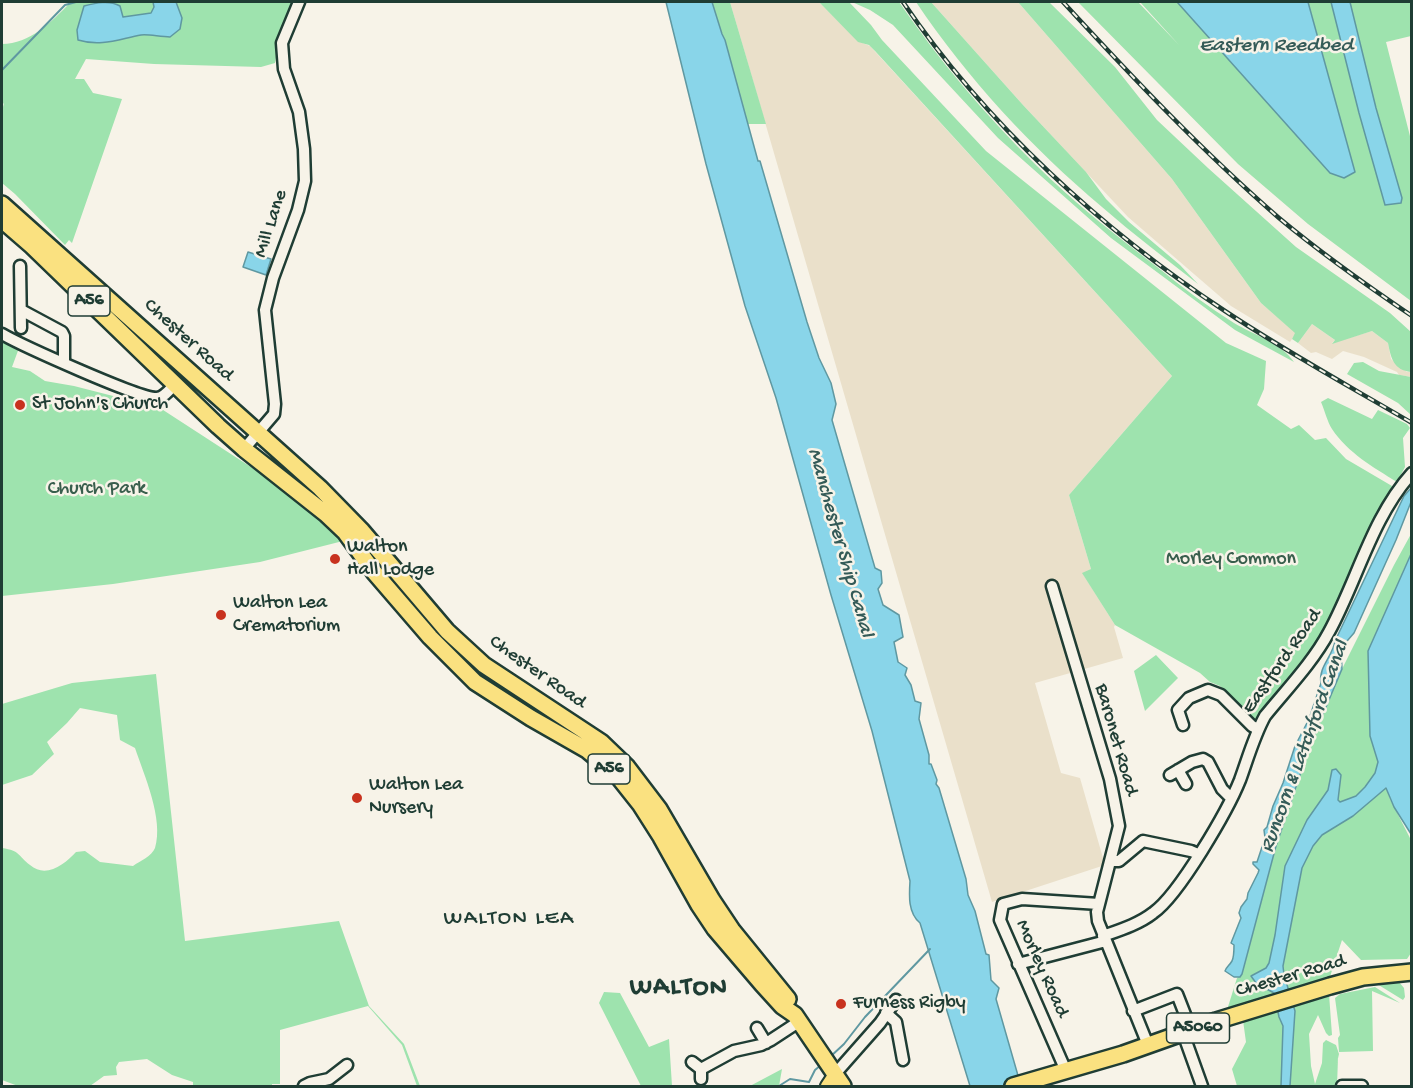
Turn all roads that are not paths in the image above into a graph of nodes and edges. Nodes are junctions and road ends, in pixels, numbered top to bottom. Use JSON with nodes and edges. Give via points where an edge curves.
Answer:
{"nodes":[{"id":1,"x":299,"y":2,"type":"edge"},
{"id":2,"x":2,"y":204,"type":"edge"},
{"id":3,"x":2,"y":220,"type":"edge"},
{"id":4,"x":20,"y":266,"type":"dead end"},
{"id":5,"x":21,"y":310,"type":"junction"},
{"id":6,"x":21,"y":328,"type":"dead end"},
{"id":7,"x":2,"y":334,"type":"edge"},
{"id":8,"x":64,"y":362,"type":"junction"},
{"id":9,"x":175,"y":384,"type":"junction"},
{"id":10,"x":259,"y":432,"type":"junction"},
{"id":11,"x":244,"y":449,"type":"junction"},
{"id":12,"x":1412,"y":473,"type":"edge"},
{"id":13,"x":1052,"y":586,"type":"dead end"},
{"id":14,"x":1183,"y":724,"type":"dead end"},
{"id":15,"x":1258,"y":729,"type":"junction"},
{"id":16,"x":1186,"y":784,"type":"dead end"},
{"id":17,"x":1231,"y":798,"type":"junction"},
{"id":18,"x":1198,"y":854,"type":"junction"},
{"id":19,"x":1111,"y":861,"type":"junction"},
{"id":20,"x":1100,"y":904,"type":"junction"},
{"id":21,"x":1105,"y":939,"type":"junction"},
{"id":22,"x":1018,"y":964,"type":"junction"},
{"id":23,"x":1412,"y":972,"type":"edge"},
{"id":24,"x":896,"y":1000,"type":"dead end"},
{"id":25,"x":1133,"y":1011,"type":"junction"},
{"id":26,"x":886,"y":1013,"type":"junction"},
{"id":27,"x":1186,"y":1017,"type":"dead end"},
{"id":28,"x":797,"y":1018,"type":"junction"},
{"id":29,"x":757,"y":1028,"type":"dead end"},
{"id":30,"x":1183,"y":1033,"type":"junction"},
{"id":31,"x":766,"y":1043,"type":"junction"},
{"id":32,"x":1148,"y":1045,"type":"junction"},
{"id":33,"x":903,"y":1060,"type":"dead end"},
{"id":34,"x":348,"y":1065,"type":"dead end"},
{"id":35,"x":698,"y":1070,"type":"dead end"},
{"id":36,"x":1060,"y":1073,"type":"junction"},
{"id":37,"x":834,"y":1079,"type":"edge"},
{"id":38,"x":304,"y":1086,"type":"edge"},
{"id":39,"x":1013,"y":1086,"type":"edge"},
{"id":40,"x":1202,"y":1086,"type":"edge"},
{"id":41,"x":1342,"y":1086,"type":"edge"},
{"id":42,"x":1362,"y":1086,"type":"edge"}],
"edges":[{"from":1,"to":10,"type":"street","name":"Mill Lane","via":[[282,43],[284,69],[299,112],[304,182],[265,310],[275,404],[274,414]]},
{"from":2,"to":10,"type":"highway","name":"Chester Road","number":"A56"},
{"from":3,"to":9,"type":"highway","name":"Chester Road","number":"A56"},
{"from":4,"to":5,"type":"street"},
{"from":5,"to":6,"type":"street"},
{"from":5,"to":8,"type":"street","via":[[62,332]]},
{"from":7,"to":8,"type":"street"},
{"from":8,"to":9,"type":"street","via":[[154,398],[162,397]]},
{"from":9,"to":11,"type":"highway","name":"Chester Road","number":"A56"},
{"from":10,"to":11,"type":"street","name":"Mill Lane"},
{"from":10,"to":28,"type":"highway","name":"Chester Road","number":"A56","via":[[354,522],[447,631],[484,665],[601,742],[627,766],[659,809],[732,930],[789,1000]]},
{"from":11,"to":28,"type":"highway","name":"Chester Road","number":"A56","via":[[345,532],[430,637],[475,682],[587,750],[616,775],[640,804],[715,929]]},
{"from":12,"to":15,"type":"street","name":"Eastford Road","via":[[1387,508],[1329,633]]},
{"from":13,"to":19,"type":"street","name":"Baronet Road","via":[[1110,779],[1119,826]]},
{"from":14,"to":15,"type":"street","via":[[1178,710],[1189,698],[1208,690],[1221,695]]},
{"from":15,"to":17,"type":"street","name":"Eastford Road"},
{"from":16,"to":17,"type":"street","via":[[1174,772],[1198,759],[1205,760]]},
{"from":17,"to":18,"type":"street","name":"Eastford Road"},
{"from":18,"to":19,"type":"street","via":[[1143,841],[1119,861]]},
{"from":18,"to":21,"type":"street","name":"Eastford Road","via":[[1181,882],[1155,912]]},
{"from":19,"to":20,"type":"street","name":"Baronet Road"},
{"from":20,"to":21,"type":"street","name":"Baronet Road","via":[[1098,921]]},
{"from":20,"to":22,"type":"street","name":"Morley Road","via":[[1022,899],[1003,904],[1000,920]]},
{"from":21,"to":22,"type":"street","name":"Eastford Road"},
{"from":21,"to":25,"type":"street","name":"Baronet Road"},
{"from":22,"to":36,"type":"street","name":"Morley Road"},
{"from":23,"to":30,"type":"highway","name":"Chester Road","number":"A5060","via":[[1363,977]]},
{"from":24,"to":26,"type":"street"},
{"from":25,"to":27,"type":"street","via":[[1177,994]]},
{"from":25,"to":32,"type":"street","name":"Baronet Road"},
{"from":26,"to":33,"type":"street","via":[[896,1022]]},
{"from":26,"to":37,"type":"street"},
{"from":28,"to":31,"type":"street"},
{"from":28,"to":37,"type":"highway","name":"Chester Road","number":"A56"},
{"from":29,"to":31,"type":"street"},
{"from":30,"to":32,"type":"highway","name":"Chester Road","number":"A5060"},
{"from":30,"to":40,"type":"street"},
{"from":31,"to":35,"type":"street","via":[[734,1051]]},
{"from":32,"to":36,"type":"highway","name":"Chester Road","number":"A5060"},
{"from":34,"to":38,"type":"street","via":[[329,1079]]},
{"from":36,"to":39,"type":"highway","name":"Chester Road","number":"A5060"},
{"from":41,"to":42,"type":"street"}]}
